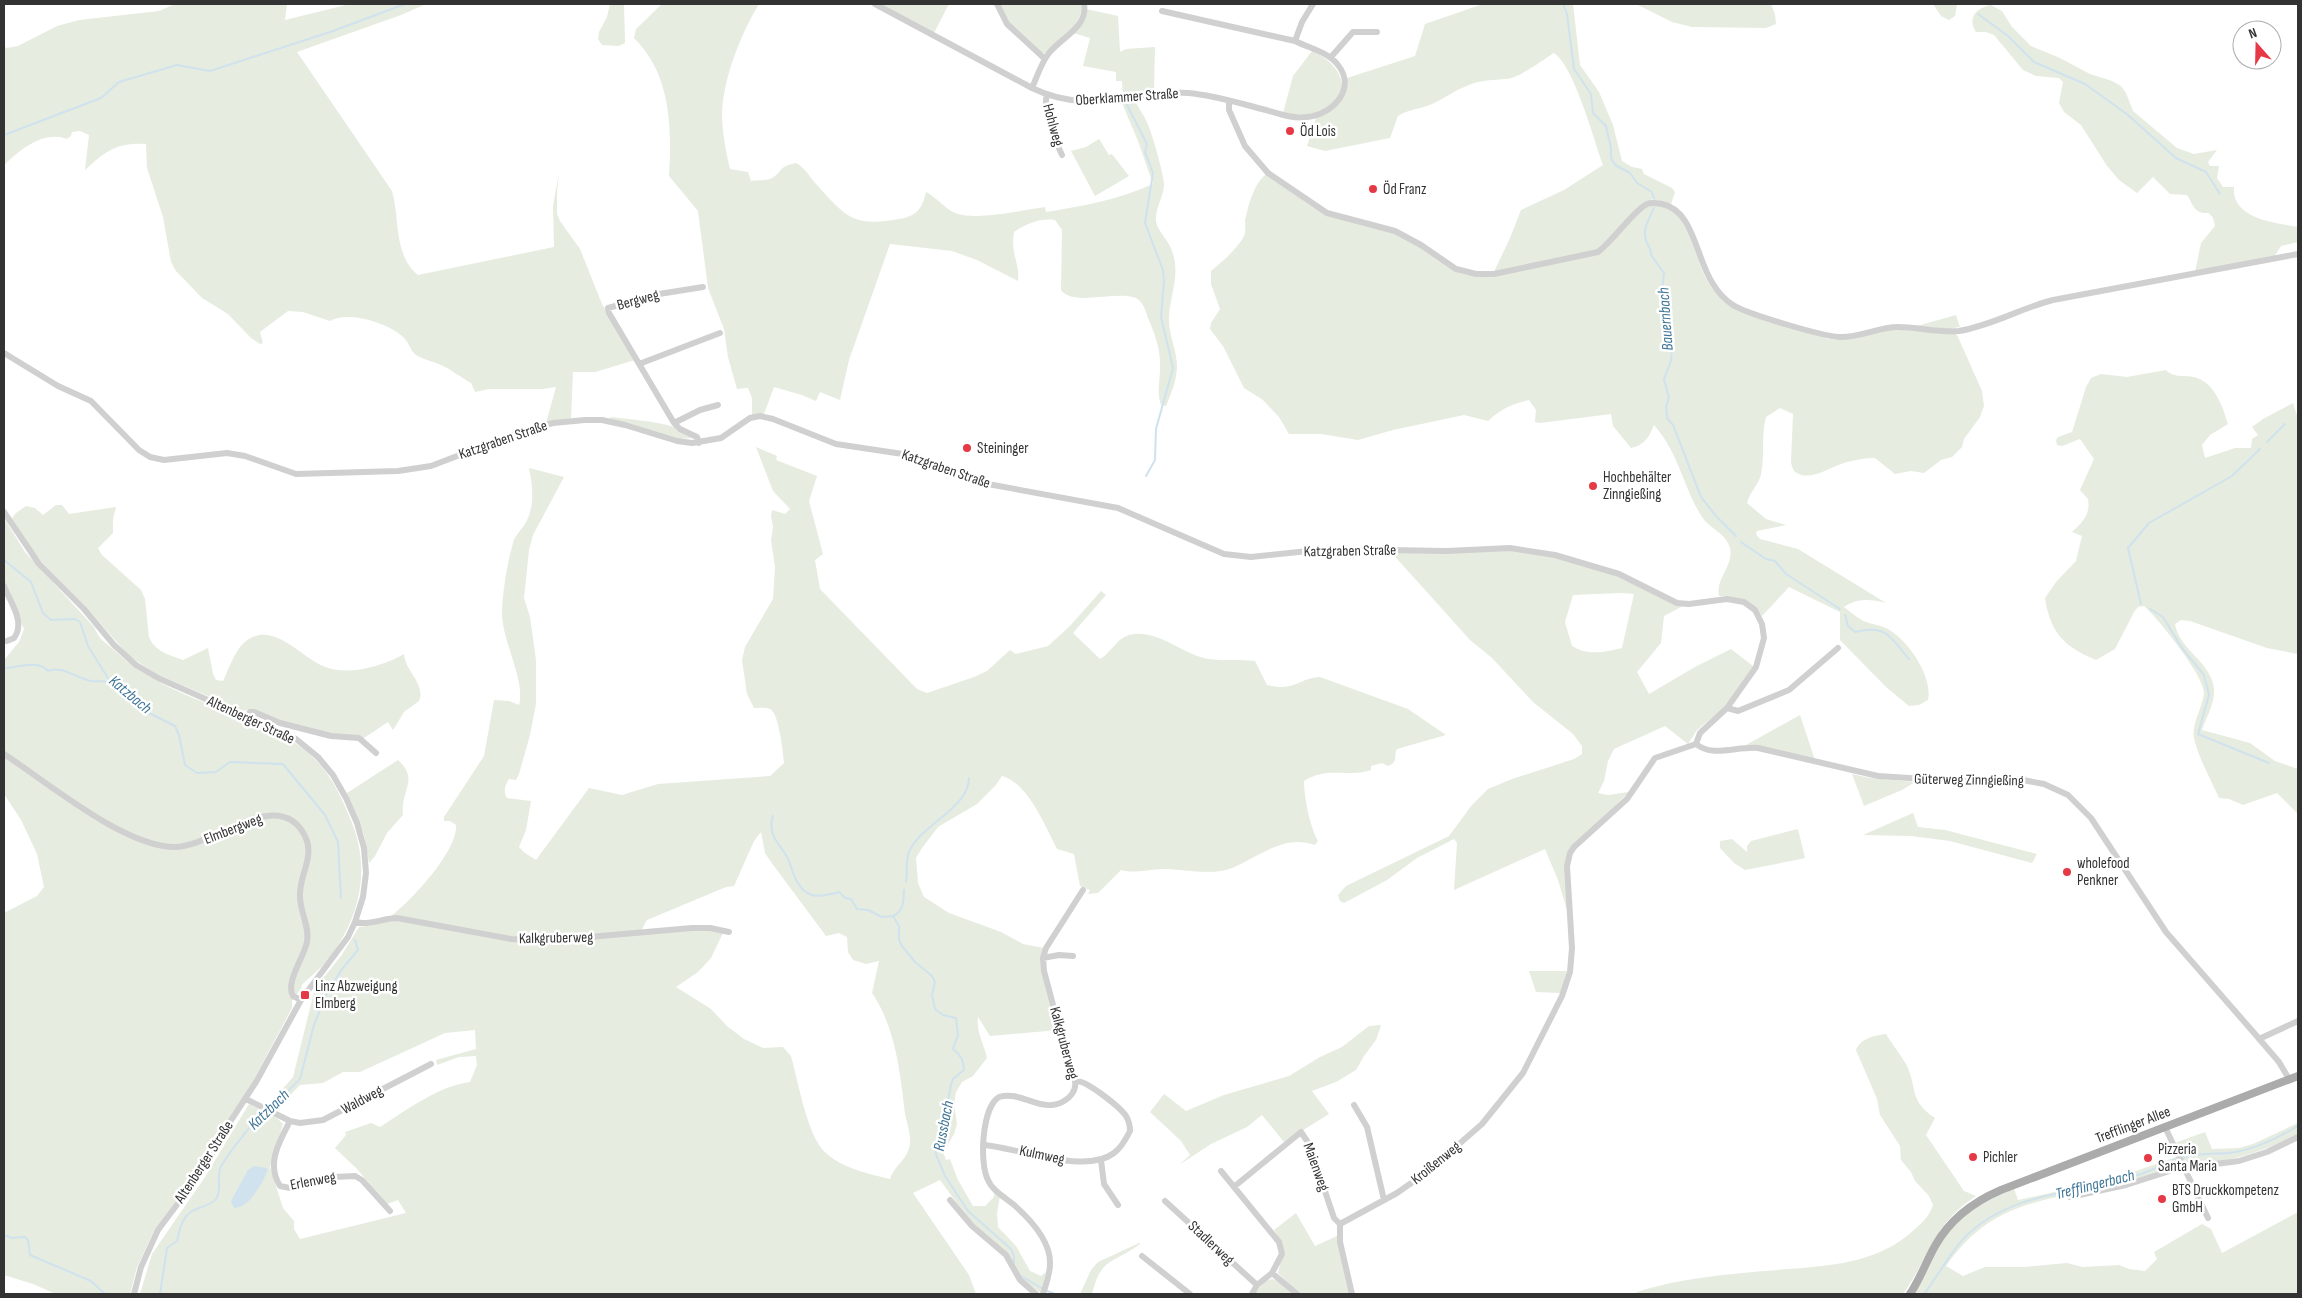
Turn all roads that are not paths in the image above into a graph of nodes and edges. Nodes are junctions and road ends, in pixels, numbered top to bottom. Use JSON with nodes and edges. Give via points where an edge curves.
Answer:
{"nodes":[{"id":1,"x":875,"y":4,"type":"edge"},
{"id":2,"x":997,"y":4,"type":"edge"},
{"id":3,"x":1084,"y":4,"type":"edge"},
{"id":4,"x":1313,"y":4,"type":"edge"},
{"id":5,"x":1162,"y":11,"type":"dead end"},
{"id":6,"x":1378,"y":32,"type":"dead end"},
{"id":7,"x":1295,"y":41,"type":"junction"},
{"id":8,"x":1330,"y":57,"type":"junction"},
{"id":9,"x":1045,"y":59,"type":"junction"},
{"id":10,"x":1032,"y":88,"type":"junction"},
{"id":11,"x":1046,"y":95,"type":"junction"},
{"id":12,"x":1229,"y":101,"type":"junction"},
{"id":13,"x":1062,"y":155,"type":"dead end"},
{"id":14,"x":2298,"y":254,"type":"edge"},
{"id":15,"x":703,"y":287,"type":"dead end"},
{"id":16,"x":720,"y":333,"type":"dead end"},
{"id":17,"x":4,"y":353,"type":"edge"},
{"id":18,"x":639,"y":364,"type":"junction"},
{"id":19,"x":718,"y":405,"type":"dead end"},
{"id":20,"x":674,"y":423,"type":"junction"},
{"id":21,"x":699,"y":443,"type":"junction"},
{"id":22,"x":4,"y":512,"type":"edge"},
{"id":23,"x":4,"y":586,"type":"edge"},
{"id":24,"x":6,"y":641,"type":"dead end"},
{"id":25,"x":1838,"y":648,"type":"dead end"},
{"id":26,"x":1727,"y":708,"type":"junction"},
{"id":27,"x":247,"y":716,"type":"junction"},
{"id":28,"x":1696,"y":744,"type":"junction"},
{"id":29,"x":376,"y":753,"type":"dead end"},
{"id":30,"x":4,"y":754,"type":"edge"},
{"id":31,"x":1083,"y":890,"type":"dead end"},
{"id":32,"x":355,"y":922,"type":"junction"},
{"id":33,"x":729,"y":932,"type":"dead end"},
{"id":34,"x":1073,"y":956,"type":"dead end"},
{"id":35,"x":1044,"y":958,"type":"junction"},
{"id":36,"x":301,"y":1000,"type":"junction"},
{"id":37,"x":2298,"y":1021,"type":"edge"},
{"id":38,"x":2259,"y":1039,"type":"junction"},
{"id":39,"x":431,"y":1064,"type":"dead end"},
{"id":40,"x":2298,"y":1076,"type":"edge"},
{"id":41,"x":2288,"y":1078,"type":"junction"},
{"id":42,"x":1076,"y":1081,"type":"junction"},
{"id":43,"x":246,"y":1099,"type":"junction"},
{"id":44,"x":1354,"y":1105,"type":"dead end"},
{"id":45,"x":290,"y":1121,"type":"junction"},
{"id":46,"x":2165,"y":1127,"type":"junction"},
{"id":47,"x":2298,"y":1137,"type":"edge"},
{"id":48,"x":984,"y":1144,"type":"junction"},
{"id":49,"x":1101,"y":1160,"type":"junction"},
{"id":50,"x":2183,"y":1166,"type":"junction"},
{"id":51,"x":1221,"y":1171,"type":"dead end"},
{"id":52,"x":1235,"y":1186,"type":"junction"},
{"id":53,"x":2070,"y":1196,"type":"dead end"},
{"id":54,"x":950,"y":1200,"type":"dead end"},
{"id":55,"x":1384,"y":1200,"type":"junction"},
{"id":56,"x":1165,"y":1201,"type":"dead end"},
{"id":57,"x":1118,"y":1205,"type":"dead end"},
{"id":58,"x":390,"y":1211,"type":"dead end"},
{"id":59,"x":2208,"y":1218,"type":"dead end"},
{"id":60,"x":1340,"y":1224,"type":"junction"},
{"id":61,"x":1142,"y":1256,"type":"dead end"},
{"id":62,"x":1272,"y":1273,"type":"junction"},
{"id":63,"x":1257,"y":1286,"type":"junction"},
{"id":64,"x":1044,"y":1292,"type":"edge"},
{"id":65,"x":134,"y":1294,"type":"edge"},
{"id":66,"x":1036,"y":1294,"type":"edge"},
{"id":67,"x":1190,"y":1294,"type":"edge"},
{"id":68,"x":1252,"y":1294,"type":"edge"},
{"id":69,"x":1297,"y":1294,"type":"edge"},
{"id":70,"x":1352,"y":1294,"type":"edge"},
{"id":71,"x":1910,"y":1294,"type":"edge"}],
"edges":[{"from":1,"to":10,"type":"street","name":"Oberklammer Straße"},
{"from":2,"to":9,"type":"street","via":[[1007,24]]},
{"from":3,"to":9,"type":"street","via":[[1084,17],[1080,24]]},
{"from":4,"to":7,"type":"street"},
{"from":5,"to":7,"type":"street"},
{"from":6,"to":8,"type":"street","via":[[1353,32]]},
{"from":7,"to":8,"type":"street"},
{"from":8,"to":12,"type":"street","name":"Oberklammer Straße","via":[[1344,75],[1343,94],[1338,102],[1320,114],[1294,117]]},
{"from":9,"to":10,"type":"street"},
{"from":10,"to":11,"type":"street","name":"Oberklammer Straße"},
{"from":11,"to":12,"type":"street","name":"Oberklammer Straße","via":[[1080,102],[1188,93]]},
{"from":11,"to":13,"type":"street","name":"Hohlweg","via":[[1052,129]]},
{"from":12,"to":14,"type":"street","via":[[1229,110],[1245,146],[1268,173],[1327,213],[1395,231],[1456,269],[1494,274],[1598,252],[1647,204],[1662,204],[1671,206],[1684,217],[1710,280],[1728,301],[1743,310],[1828,336],[1848,337],[1896,327],[1958,331],[2053,300]]},
{"from":15,"to":18,"type":"street","name":"Bergweg","via":[[659,294],[608,308]]},
{"from":16,"to":18,"type":"street"},
{"from":17,"to":21,"type":"street","name":"Katzgraben Straße","via":[[91,401],[139,450],[164,460],[227,453],[296,474],[413,470],[529,429],[585,420],[612,422],[677,441]]},
{"from":18,"to":20,"type":"street","name":"Bergweg"},
{"from":19,"to":20,"type":"street"},
{"from":20,"to":21,"type":"street","name":"Bergweg","via":[[697,437]]},
{"from":21,"to":26,"type":"street","name":"Katzgraben Straße","via":[[721,438],[750,418],[766,417],[836,444],[916,456],[976,482],[1118,508],[1224,554],[1251,557],[1346,548],[1523,549],[1555,554],[1602,568],[1677,603],[1744,602],[1755,610],[1764,638],[1756,667]]},
{"from":22,"to":27,"type":"street","name":"Altenberger Straße","via":[[39,564],[124,655],[158,678]]},
{"from":23,"to":24,"type":"street","via":[[19,626],[14,638]]},
{"from":25,"to":26,"type":"street","via":[[1789,690],[1738,711]]},
{"from":26,"to":28,"type":"street","name":"Katzgraben Straße","via":[[1700,733]]},
{"from":27,"to":29,"type":"street","via":[[254,712],[280,723],[332,736],[359,738]]},
{"from":27,"to":32,"type":"street","name":"Altenberger Straße","via":[[308,747],[340,787],[357,823],[364,848],[365,886]]},
{"from":28,"to":38,"type":"street","name":"Güterweg Zinngießing","via":[[1713,751],[1758,748],[1878,776],[2018,779],[2056,788],[2091,818],[2166,932]]},
{"from":28,"to":55,"type":"street","name":"Kroißenweg","via":[[1655,758],[1627,799],[1570,853],[1566,866],[1572,948],[1570,972],[1562,996],[1517,1082],[1472,1134],[1408,1186]]},
{"from":30,"to":36,"type":"street","name":"Elmbergweg","via":[[103,820],[154,844],[168,847],[191,845],[266,815],[294,822],[305,836],[309,850],[300,893],[307,924],[307,942],[291,988],[293,996]]},
{"from":31,"to":35,"type":"street","via":[[1046,948]]},
{"from":32,"to":33,"type":"street","name":"Kalkgruberweg","via":[[366,924],[397,918],[511,939],[543,941],[692,928]]},
{"from":32,"to":36,"type":"street","name":"Altenberger Straße","via":[[340,950]]},
{"from":34,"to":35,"type":"street"},
{"from":35,"to":42,"type":"street","name":"Kalkgruberweg","via":[[1049,989]]},
{"from":36,"to":43,"type":"street","name":"Altenberger Straße"},
{"from":37,"to":38,"type":"street"},
{"from":38,"to":41,"type":"street","name":"Güterweg Zinngießing"},
{"from":39,"to":45,"type":"street","name":"Waldweg","via":[[322,1120],[307,1123]]},
{"from":40,"to":41,"type":"main road","name":"Trefflinger Allee"},
{"from":41,"to":46,"type":"main road","name":"Trefflinger Allee"},
{"from":42,"to":48,"type":"street","name":"Kalkgruberweg","via":[[1073,1093],[1054,1105],[1014,1096],[996,1099],[988,1112]]},
{"from":42,"to":49,"type":"street","via":[[1084,1082],[1120,1110],[1129,1122],[1130,1131],[1121,1147]]},
{"from":43,"to":45,"type":"street"},
{"from":43,"to":65,"type":"street","name":"Altenberger Straße","via":[[191,1188],[152,1242]]},
{"from":44,"to":55,"type":"street","via":[[1369,1133]]},
{"from":45,"to":58,"type":"street","name":"Erlenweg","via":[[273,1163],[280,1186],[290,1188],[351,1175],[362,1180]]},
{"from":46,"to":50,"type":"street"},
{"from":46,"to":71,"type":"main road","name":"Trefflinger Allee","via":[[1978,1201],[1947,1228]]},
{"from":47,"to":50,"type":"street","via":[[2239,1161]]},
{"from":48,"to":49,"type":"street","name":"Kulmweg","via":[[1070,1161]]},
{"from":48,"to":64,"type":"street","name":"Kalkgruberweg","via":[[988,1182],[1031,1221],[1048,1250],[1050,1265]]},
{"from":49,"to":57,"type":"street","via":[[1104,1184]]},
{"from":50,"to":53,"type":"street","via":[[2111,1189]]},
{"from":50,"to":59,"type":"street"},
{"from":51,"to":52,"type":"street"},
{"from":52,"to":60,"type":"street","name":"Maienweg","via":[[1302,1132],[1334,1218]]},
{"from":52,"to":62,"type":"street","via":[[1279,1242],[1282,1254]]},
{"from":54,"to":66,"type":"street","via":[[972,1226],[1006,1255],[1020,1280]]},
{"from":55,"to":60,"type":"street","name":"Kroißenweg"},
{"from":56,"to":63,"type":"street","name":"Stadlerweg"},
{"from":60,"to":70,"type":"street","via":[[1340,1242]]},
{"from":61,"to":67,"type":"street"},
{"from":62,"to":63,"type":"street"},
{"from":62,"to":69,"type":"street"},
{"from":63,"to":68,"type":"street"}]}
